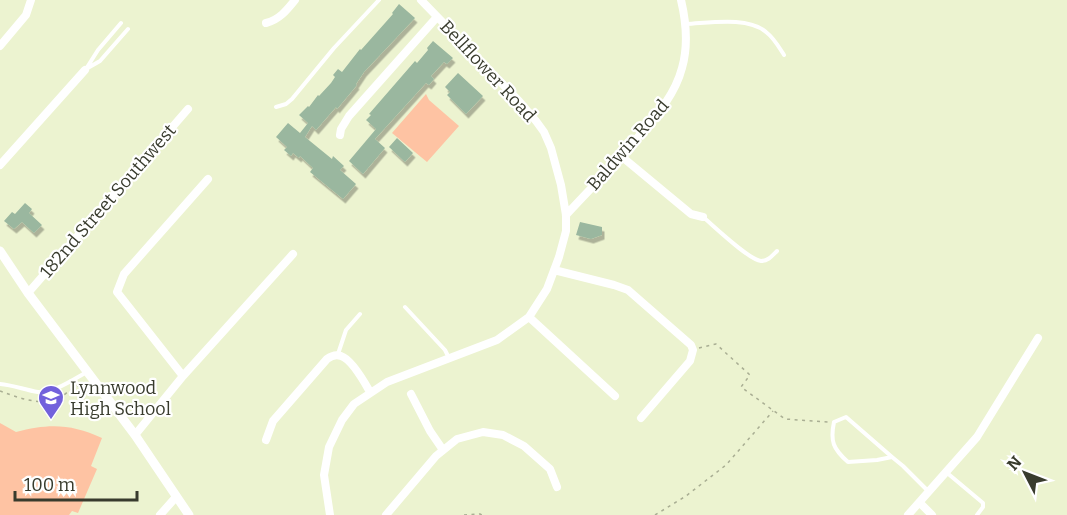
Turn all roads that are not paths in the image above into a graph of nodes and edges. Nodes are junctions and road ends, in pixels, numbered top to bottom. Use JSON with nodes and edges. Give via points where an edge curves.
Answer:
{"nodes":[{"id":1,"x":32,"y":0,"type":"edge"},
{"id":2,"x":296,"y":0,"type":"edge"},
{"id":3,"x":379,"y":0,"type":"edge"},
{"id":4,"x":421,"y":0,"type":"edge"},
{"id":5,"x":681,"y":0,"type":"edge"},
{"id":6,"x":437,"y":17,"type":"junction"},
{"id":7,"x":122,"y":23,"type":"dead end"},
{"id":8,"x":266,"y":23,"type":"dead end"},
{"id":9,"x":685,"y":24,"type":"junction"},
{"id":10,"x":128,"y":28,"type":"dead end"},
{"id":11,"x":0,"y":46,"type":"edge"},
{"id":12,"x":784,"y":55,"type":"dead end"},
{"id":13,"x":85,"y":70,"type":"junction"},
{"id":14,"x":276,"y":107,"type":"dead end"},
{"id":15,"x":188,"y":109,"type":"dead end"},
{"id":16,"x":340,"y":135,"type":"dead end"},
{"id":17,"x":621,"y":156,"type":"junction"},
{"id":18,"x":0,"y":165,"type":"edge"},
{"id":19,"x":208,"y":178,"type":"dead end"},
{"id":20,"x":566,"y":215,"type":"junction"},
{"id":21,"x":702,"y":217,"type":"joint"},
{"id":22,"x":0,"y":251,"type":"edge"},
{"id":23,"x":777,"y":251,"type":"dead end"},
{"id":24,"x":293,"y":254,"type":"dead end"},
{"id":25,"x":554,"y":270,"type":"junction"},
{"id":26,"x":28,"y":292,"type":"junction"},
{"id":27,"x":405,"y":307,"type":"dead end"},
{"id":28,"x":360,"y":314,"type":"dead end"},
{"id":29,"x":529,"y":317,"type":"junction"},
{"id":30,"x":1038,"y":338,"type":"dead end"},
{"id":31,"x":338,"y":355,"type":"junction"},
{"id":32,"x":450,"y":358,"type":"junction"},
{"id":33,"x":87,"y":371,"type":"junction"},
{"id":34,"x":183,"y":376,"type":"junction"},
{"id":35,"x":0,"y":384,"type":"edge"},
{"id":36,"x":370,"y":392,"type":"junction"},
{"id":37,"x":411,"y":394,"type":"dead end"},
{"id":38,"x":615,"y":396,"type":"dead end"},
{"id":39,"x":641,"y":418,"type":"dead end"},
{"id":40,"x":135,"y":435,"type":"junction"},
{"id":41,"x":266,"y":440,"type":"dead end"},
{"id":42,"x":443,"y":450,"type":"junction"},
{"id":43,"x":892,"y":457,"type":"junction"},
{"id":44,"x":946,"y":472,"type":"junction"},
{"id":45,"x":557,"y":487,"type":"dead end"},
{"id":46,"x":929,"y":492,"type":"junction"},
{"id":47,"x":176,"y":497,"type":"junction"},
{"id":48,"x":920,"y":502,"type":"junction"},
{"id":49,"x":160,"y":515,"type":"edge"},
{"id":50,"x":189,"y":515,"type":"edge"},
{"id":51,"x":330,"y":515,"type":"edge"},
{"id":52,"x":386,"y":515,"type":"edge"},
{"id":53,"x":908,"y":515,"type":"edge"},
{"id":54,"x":932,"y":515,"type":"edge"},
{"id":55,"x":977,"y":515,"type":"edge"}],
"edges":[{"from":1,"to":11,"type":"street","via":[[26,15]]},
{"from":2,"to":8,"type":"street","via":[[279,17]]},
{"from":3,"to":14,"type":"lane","via":[[292,99]]},
{"from":4,"to":6,"type":"street","name":"Bellflower Road"},
{"from":5,"to":9,"type":"street","name":"Baldwin Road"},
{"from":6,"to":16,"type":"street","via":[[349,116]]},
{"from":6,"to":20,"type":"street","name":"Bellflower Road","via":[[537,121],[553,154]]},
{"from":7,"to":13,"type":"lane"},
{"from":9,"to":12,"type":"lane","via":[[752,24],[768,33]]},
{"from":9,"to":17,"type":"street","name":"Baldwin Road","via":[[684,61],[677,83]]},
{"from":10,"to":13,"type":"lane","via":[[100,61]]},
{"from":13,"to":18,"type":"street"},
{"from":15,"to":26,"type":"street","name":"182nd Street Southwest"},
{"from":17,"to":20,"type":"street","name":"Baldwin Road"},
{"from":17,"to":21,"type":"street","via":[[692,214]]},
{"from":19,"to":34,"type":"street","via":[[124,274],[117,292]]},
{"from":20,"to":25,"type":"street","name":"Bellflower Road","via":[[566,231]]},
{"from":21,"to":23,"type":"lane","via":[[754,259],[762,261]]},
{"from":22,"to":26,"type":"street"},
{"from":24,"to":34,"type":"street"},
{"from":25,"to":29,"type":"street","name":"Bellflower Road"},
{"from":25,"to":39,"type":"street","via":[[628,290],[691,345],[690,361]]},
{"from":26,"to":33,"type":"street"},
{"from":27,"to":32,"type":"lane"},
{"from":28,"to":31,"type":"lane","via":[[346,330]]},
{"from":29,"to":32,"type":"street","via":[[497,340]]},
{"from":29,"to":38,"type":"street"},
{"from":30,"to":44,"type":"street","via":[[977,437]]},
{"from":31,"to":36,"type":"street","via":[[347,360]]},
{"from":31,"to":41,"type":"street","via":[[327,359],[273,421]]},
{"from":32,"to":36,"type":"street"},
{"from":33,"to":35,"type":"lane","via":[[58,388],[40,392]]},
{"from":33,"to":40,"type":"street"},
{"from":34,"to":40,"type":"street"},
{"from":36,"to":51,"type":"street","via":[[342,420],[329,447],[324,475]]},
{"from":37,"to":42,"type":"street"},
{"from":40,"to":47,"type":"street"},
{"from":42,"to":45,"type":"street","via":[[457,439],[483,432],[503,435],[524,446],[550,469]]},
{"from":42,"to":52,"type":"street"},
{"from":43,"to":43,"type":"lane","via":[[848,462],[837,452],[831,436],[834,422],[846,417]]},
{"from":43,"to":46,"type":"lane"},
{"from":44,"to":46,"type":"street"},
{"from":44,"to":55,"type":"lane","via":[[982,503]]},
{"from":46,"to":48,"type":"street"},
{"from":47,"to":49,"type":"street"},
{"from":47,"to":50,"type":"street"},
{"from":48,"to":53,"type":"street"},
{"from":48,"to":54,"type":"street"}]}
